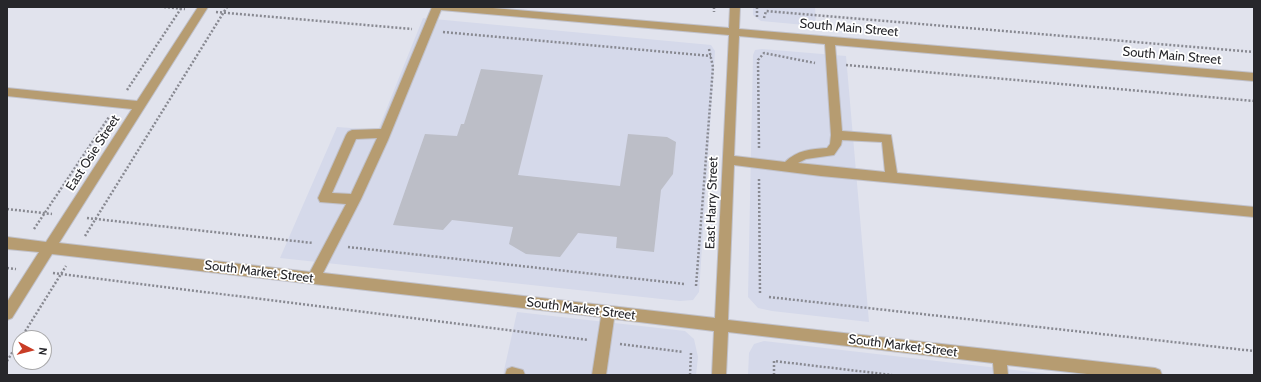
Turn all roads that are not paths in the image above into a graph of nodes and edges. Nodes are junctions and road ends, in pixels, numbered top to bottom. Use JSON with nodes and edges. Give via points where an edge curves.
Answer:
{"nodes":[{"id":1,"x":203,"y":7,"type":"edge"},
{"id":2,"x":437,"y":7,"type":"edge"},
{"id":3,"x":441,"y":7,"type":"edge"},
{"id":4,"x":735,"y":7,"type":"edge"},
{"id":5,"x":486,"y":9,"type":"edge"},
{"id":6,"x":558,"y":12,"type":"edge"},
{"id":7,"x":734,"y":32,"type":"junction"},
{"id":8,"x":830,"y":41,"type":"junction"},
{"id":9,"x":1254,"y":78,"type":"edge"},
{"id":10,"x":7,"y":92,"type":"edge"},
{"id":11,"x":140,"y":106,"type":"junction"},
{"id":12,"x":385,"y":133,"type":"junction"},
{"id":13,"x":837,"y":134,"type":"junction"},
{"id":14,"x":728,"y":160,"type":"junction"},
{"id":15,"x":787,"y":167,"type":"junction"},
{"id":16,"x":892,"y":178,"type":"junction"},
{"id":17,"x":355,"y":199,"type":"junction"},
{"id":18,"x":1254,"y":212,"type":"edge"},
{"id":19,"x":7,"y":243,"type":"edge"},
{"id":20,"x":49,"y":248,"type":"junction"},
{"id":21,"x":314,"y":278,"type":"junction"},
{"id":22,"x":608,"y":312,"type":"junction"},
{"id":23,"x":7,"y":314,"type":"edge"},
{"id":24,"x":722,"y":325,"type":"junction"},
{"id":25,"x":1000,"y":357,"type":"junction"},
{"id":26,"x":599,"y":375,"type":"edge"},
{"id":27,"x":719,"y":375,"type":"edge"},
{"id":28,"x":1001,"y":375,"type":"edge"},
{"id":29,"x":1155,"y":375,"type":"edge"}],
"edges":[{"from":1,"to":11,"type":"street","name":"East Osie Street"},
{"from":2,"to":12,"type":"street"},
{"from":3,"to":5,"type":"street","name":"South Main Street"},
{"from":4,"to":7,"type":"street","name":"East Harry Street"},
{"from":5,"to":6,"type":"street","name":"South Main Street"},
{"from":6,"to":7,"type":"street","name":"South Main Street"},
{"from":7,"to":8,"type":"street","name":"South Main Street"},
{"from":7,"to":14,"type":"street","name":"East Harry Street"},
{"from":8,"to":9,"type":"street","name":"South Main Street"},
{"from":8,"to":13,"type":"street"},
{"from":10,"to":11,"type":"street"},
{"from":11,"to":20,"type":"street","name":"East Osie Street"},
{"from":12,"to":17,"type":"street"},
{"from":12,"to":17,"type":"street","via":[[352,135],[324,198]]},
{"from":13,"to":15,"type":"street","via":[[835,145],[830,152],[796,157]]},
{"from":13,"to":16,"type":"street","via":[[887,138]]},
{"from":14,"to":15,"type":"street"},
{"from":14,"to":24,"type":"street","name":"East Harry Street"},
{"from":15,"to":16,"type":"street"},
{"from":16,"to":18,"type":"street"},
{"from":17,"to":21,"type":"street"},
{"from":19,"to":20,"type":"street","name":"South Market Street"},
{"from":20,"to":21,"type":"street","name":"South Market Street"},
{"from":20,"to":23,"type":"street","name":"East Osie Street"},
{"from":21,"to":22,"type":"street","name":"South Market Street"},
{"from":22,"to":24,"type":"street","name":"South Market Street"},
{"from":22,"to":26,"type":"street"},
{"from":24,"to":25,"type":"street","name":"South Market Street"},
{"from":24,"to":27,"type":"street","name":"East Harry Street"},
{"from":25,"to":28,"type":"street"},
{"from":25,"to":29,"type":"street","name":"South Market Street"}]}
